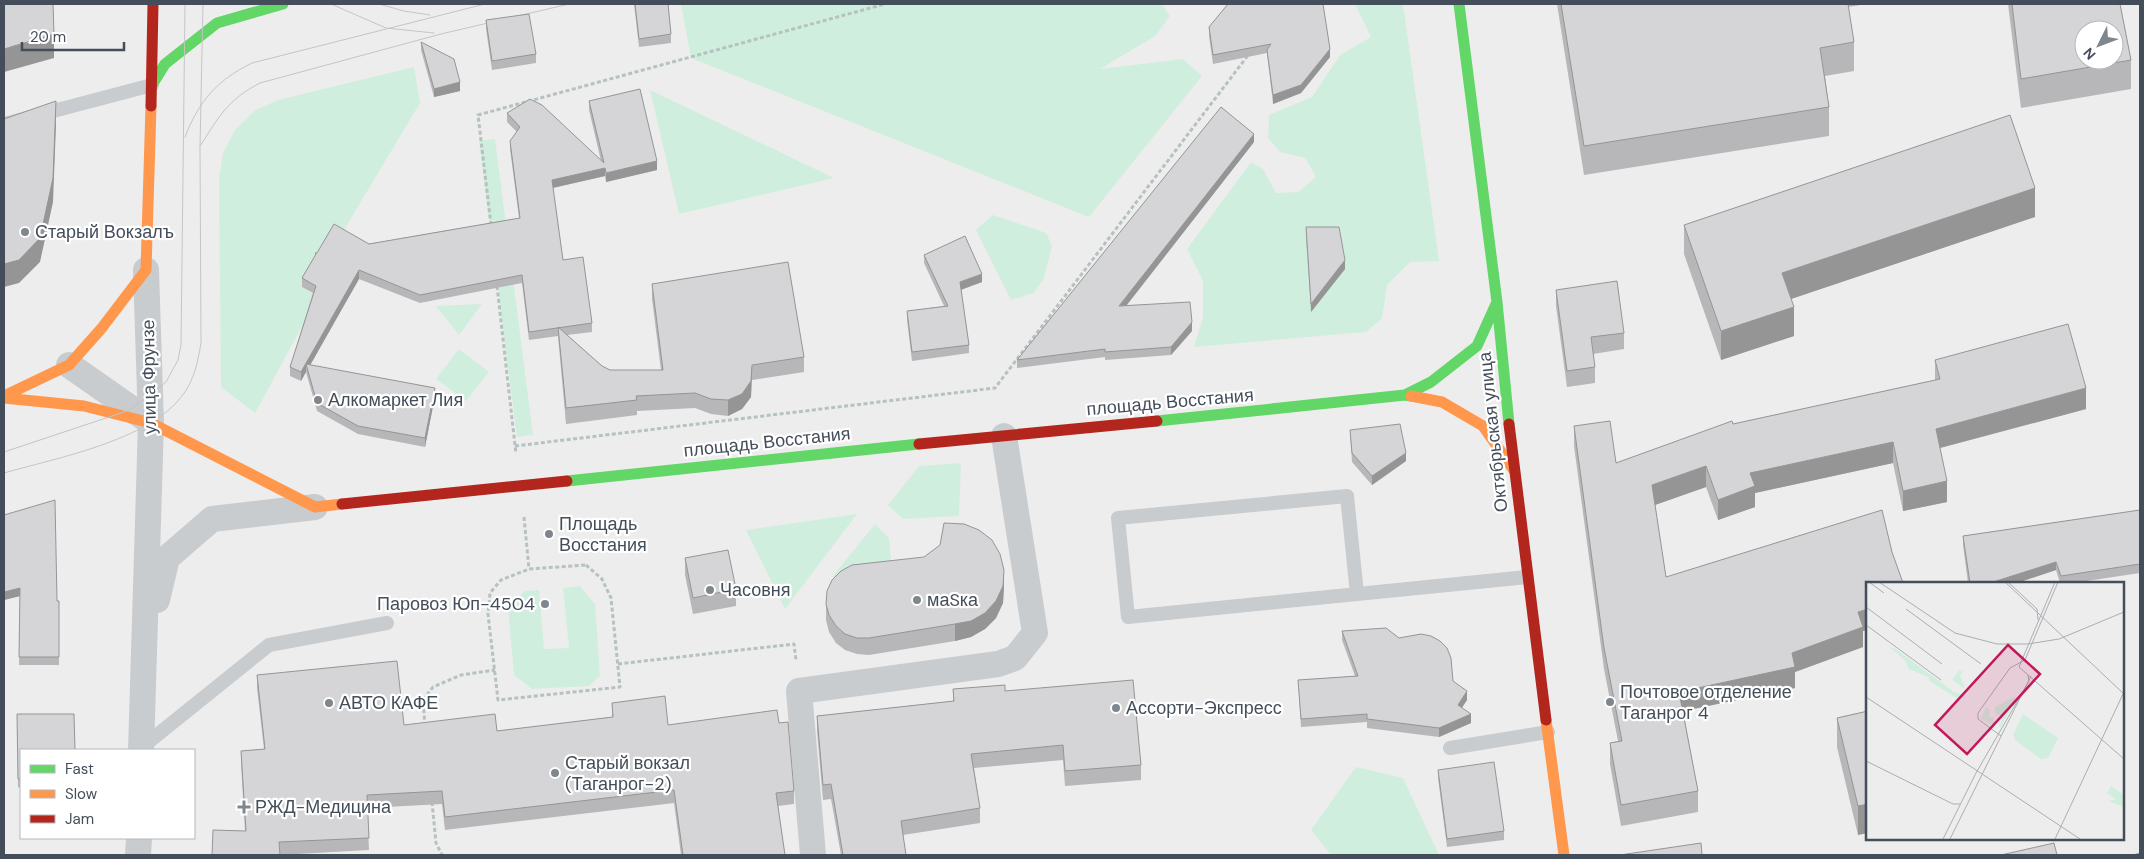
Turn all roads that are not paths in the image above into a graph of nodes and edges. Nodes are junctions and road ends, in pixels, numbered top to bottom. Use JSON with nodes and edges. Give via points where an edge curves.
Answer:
{"nodes":[{"id":1,"x":153,"y":4,"type":"edge"},
{"id":2,"x":283,"y":4,"type":"edge"},
{"id":3,"x":1459,"y":4,"type":"edge"},
{"id":4,"x":152,"y":85,"type":"junction"},
{"id":5,"x":4,"y":124,"type":"edge"},
{"id":6,"x":146,"y":270,"type":"junction"},
{"id":7,"x":1497,"y":302,"type":"junction"},
{"id":8,"x":69,"y":365,"type":"junction"},
{"id":9,"x":1405,"y":395,"type":"junction"},
{"id":10,"x":4,"y":397,"type":"edge"},
{"id":11,"x":151,"y":423,"type":"junction"},
{"id":12,"x":1004,"y":436,"type":"junction"},
{"id":13,"x":1513,"y":469,"type":"junction"},
{"id":14,"x":315,"y":507,"type":"junction"},
{"id":15,"x":1527,"y":576,"type":"junction"},
{"id":16,"x":1357,"y":594,"type":"junction"},
{"id":17,"x":387,"y":623,"type":"dead end"},
{"id":18,"x":145,"y":647,"type":"junction"},
{"id":19,"x":1548,"y":732,"type":"junction"},
{"id":20,"x":1450,"y":748,"type":"dead end"},
{"id":21,"x":141,"y":749,"type":"edge"},
{"id":22,"x":139,"y":839,"type":"edge"},
{"id":23,"x":138,"y":855,"type":"edge"},
{"id":24,"x":813,"y":855,"type":"edge"},
{"id":25,"x":1564,"y":855,"type":"edge"}],
"edges":[{"from":1,"to":4,"type":"main road","name":"улица Фрунзе"},
{"from":2,"to":4,"type":"main road","via":[[217,23],[165,64]]},
{"from":3,"to":7,"type":"main road","name":"Октябрьская улица"},
{"from":4,"to":5,"type":"lane"},
{"from":4,"to":6,"type":"main road","name":"улица Фрунзе"},
{"from":6,"to":8,"type":"main road"},
{"from":6,"to":11,"type":"street","name":"улица Фрунзе"},
{"from":7,"to":9,"type":"main road","name":"площадь Восстания","via":[[1477,346],[1431,382]]},
{"from":7,"to":13,"type":"main road","name":"Октябрьская улица"},
{"from":8,"to":10,"type":"main road"},
{"from":8,"to":11,"type":"street"},
{"from":9,"to":12,"type":"main road","name":"площадь Восстания"},
{"from":9,"to":13,"type":"main road","name":"площадь Восстания","via":[[1442,402],[1483,426]]},
{"from":10,"to":11,"type":"main road","via":[[84,406]]},
{"from":11,"to":14,"type":"main road"},
{"from":11,"to":18,"type":"street","name":"улица Фрунзе"},
{"from":12,"to":14,"type":"main road","name":"площадь Восстания"},
{"from":12,"to":24,"type":"street","via":[[1035,633],[1015,658],[998,664],[799,690]]},
{"from":13,"to":15,"type":"main road","name":"Октябрьская улица"},
{"from":14,"to":18,"type":"street","via":[[212,519],[167,558]]},
{"from":15,"to":16,"type":"lane"},
{"from":15,"to":19,"type":"main road","name":"Октябрьская улица"},
{"from":16,"to":16,"type":"lane","via":[[1128,617],[1118,518],[1347,496]]},
{"from":17,"to":21,"type":"lane","via":[[269,645]]},
{"from":18,"to":21,"type":"street","name":"улица Фрунзе"},
{"from":19,"to":20,"type":"lane"},
{"from":19,"to":25,"type":"main road","name":"Октябрьская улица"},
{"from":22,"to":23,"type":"street"}]}
